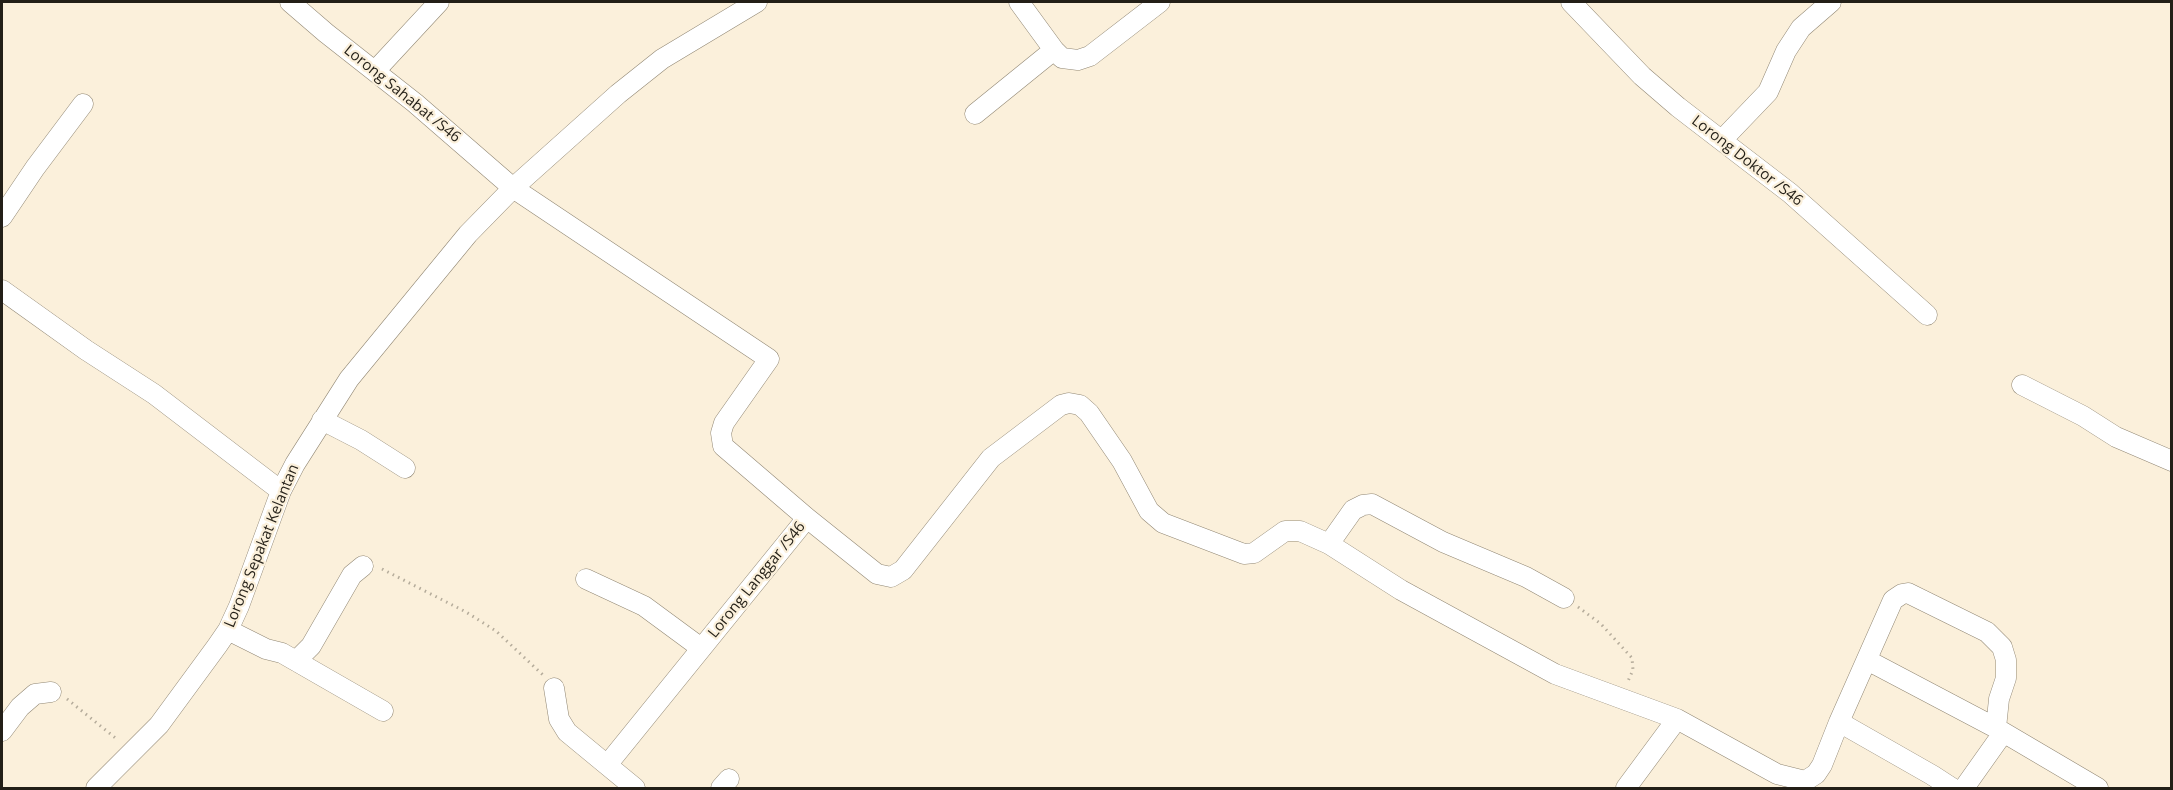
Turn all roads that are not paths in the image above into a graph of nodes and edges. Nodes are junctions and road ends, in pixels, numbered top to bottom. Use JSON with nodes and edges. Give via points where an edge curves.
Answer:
{"nodes":[{"id":1,"x":290,"y":2,"type":"edge"},
{"id":2,"x":439,"y":2,"type":"edge"},
{"id":3,"x":757,"y":2,"type":"edge"},
{"id":4,"x":1019,"y":2,"type":"edge"},
{"id":5,"x":1160,"y":2,"type":"edge"},
{"id":6,"x":1571,"y":2,"type":"edge"},
{"id":7,"x":1831,"y":2,"type":"edge"},
{"id":8,"x":1054,"y":50,"type":"junction"},
{"id":9,"x":375,"y":71,"type":"junction"},
{"id":10,"x":83,"y":104,"type":"dead end"},
{"id":11,"x":975,"y":114,"type":"dead end"},
{"id":12,"x":1722,"y":140,"type":"junction"},
{"id":13,"x":513,"y":188,"type":"junction"},
{"id":14,"x":2,"y":217,"type":"edge"},
{"id":15,"x":2,"y":290,"type":"edge"},
{"id":16,"x":1927,"y":315,"type":"dead end"},
{"id":17,"x":2022,"y":385,"type":"dead end"},
{"id":18,"x":322,"y":420,"type":"junction"},
{"id":19,"x":2172,"y":461,"type":"edge"},
{"id":20,"x":405,"y":468,"type":"dead end"},
{"id":21,"x":281,"y":491,"type":"junction"},
{"id":22,"x":807,"y":518,"type":"junction"},
{"id":23,"x":1329,"y":544,"type":"junction"},
{"id":24,"x":363,"y":566,"type":"road end"},
{"id":25,"x":586,"y":579,"type":"dead end"},
{"id":26,"x":1564,"y":598,"type":"road end"},
{"id":27,"x":228,"y":630,"type":"junction"},
{"id":28,"x":701,"y":648,"type":"junction"},
{"id":29,"x":1867,"y":660,"type":"junction"},
{"id":30,"x":296,"y":661,"type":"junction"},
{"id":31,"x":554,"y":688,"type":"road end"},
{"id":32,"x":51,"y":693,"type":"road end"},
{"id":33,"x":383,"y":711,"type":"dead end"},
{"id":34,"x":1677,"y":719,"type":"junction"},
{"id":35,"x":1839,"y":722,"type":"junction"},
{"id":36,"x":2,"y":731,"type":"edge"},
{"id":37,"x":2000,"y":731,"type":"junction"},
{"id":38,"x":607,"y":765,"type":"junction"},
{"id":39,"x":96,"y":789,"type":"edge"},
{"id":40,"x":635,"y":789,"type":"edge"},
{"id":41,"x":1626,"y":789,"type":"edge"},
{"id":42,"x":1952,"y":789,"type":"edge"},
{"id":43,"x":1964,"y":789,"type":"edge"},
{"id":44,"x":2098,"y":789,"type":"edge"}],
"edges":[{"from":1,"to":9,"type":"street","name":"Lorong Sahabat /S46"},
{"from":2,"to":9,"type":"street"},
{"from":3,"to":13,"type":"street","name":"Lorong Sepakat Kelantan","via":[[662,59]]},
{"from":4,"to":8,"type":"street"},
{"from":5,"to":8,"type":"street","via":[[1090,56],[1078,60],[1062,58]]},
{"from":6,"to":12,"type":"street","name":"Lorong Doktor /S46","via":[[1642,76]]},
{"from":7,"to":12,"type":"street","via":[[1801,28],[1768,92]]},
{"from":8,"to":11,"type":"street"},
{"from":9,"to":13,"type":"street","name":"Lorong Sahabat /S46"},
{"from":10,"to":14,"type":"street"},
{"from":12,"to":16,"type":"street","name":"Lorong Doktor /S46","via":[[1790,193]]},
{"from":13,"to":18,"type":"street","name":"Lorong Sepakat Kelantan","via":[[468,234],[388,330]]},
{"from":13,"to":22,"type":"street","name":"Lorong Langgar /S46","via":[[769,359],[724,423],[723,446]]},
{"from":15,"to":21,"type":"street","via":[[154,394]]},
{"from":17,"to":19,"type":"street","via":[[2116,437]]},
{"from":18,"to":20,"type":"street"},
{"from":18,"to":21,"type":"street","name":"Lorong Sepakat Kelantan"},
{"from":21,"to":27,"type":"street","name":"Lorong Sepakat Kelantan"},
{"from":22,"to":23,"type":"street","via":[[875,572],[884,577],[898,575],[991,458],[1069,403],[1080,405],[1089,413],[1122,461],[1142,501],[1163,523],[1244,554],[1254,553],[1290,530]]},
{"from":22,"to":28,"type":"street","name":"Lorong Langgar /S46"},
{"from":23,"to":26,"type":"street","via":[[1353,510],[1372,504]]},
{"from":23,"to":34,"type":"street","via":[[1401,590],[1555,674]]},
{"from":24,"to":30,"type":"street","via":[[352,575],[311,646]]},
{"from":25,"to":28,"type":"street","via":[[644,606]]},
{"from":27,"to":30,"type":"street"},
{"from":27,"to":39,"type":"street","name":"Lorong Sepakat Kelantan","via":[[159,725]]},
{"from":28,"to":38,"type":"street","name":"Lorong Langgar /S46"},
{"from":29,"to":35,"type":"street"},
{"from":29,"to":37,"type":"street"},
{"from":29,"to":37,"type":"street","via":[[1893,600],[1902,594],[1913,595],[1987,632],[2005,653],[2006,678],[1999,699]]},
{"from":30,"to":33,"type":"street"},
{"from":31,"to":38,"type":"street","via":[[560,719],[567,732]]},
{"from":32,"to":36,"type":"street","via":[[35,694]]},
{"from":34,"to":35,"type":"street","via":[[1777,774],[1805,781],[1822,765]]},
{"from":34,"to":41,"type":"street"},
{"from":35,"to":42,"type":"street"},
{"from":37,"to":43,"type":"street"},
{"from":37,"to":44,"type":"street"},
{"from":38,"to":40,"type":"street"}]}
